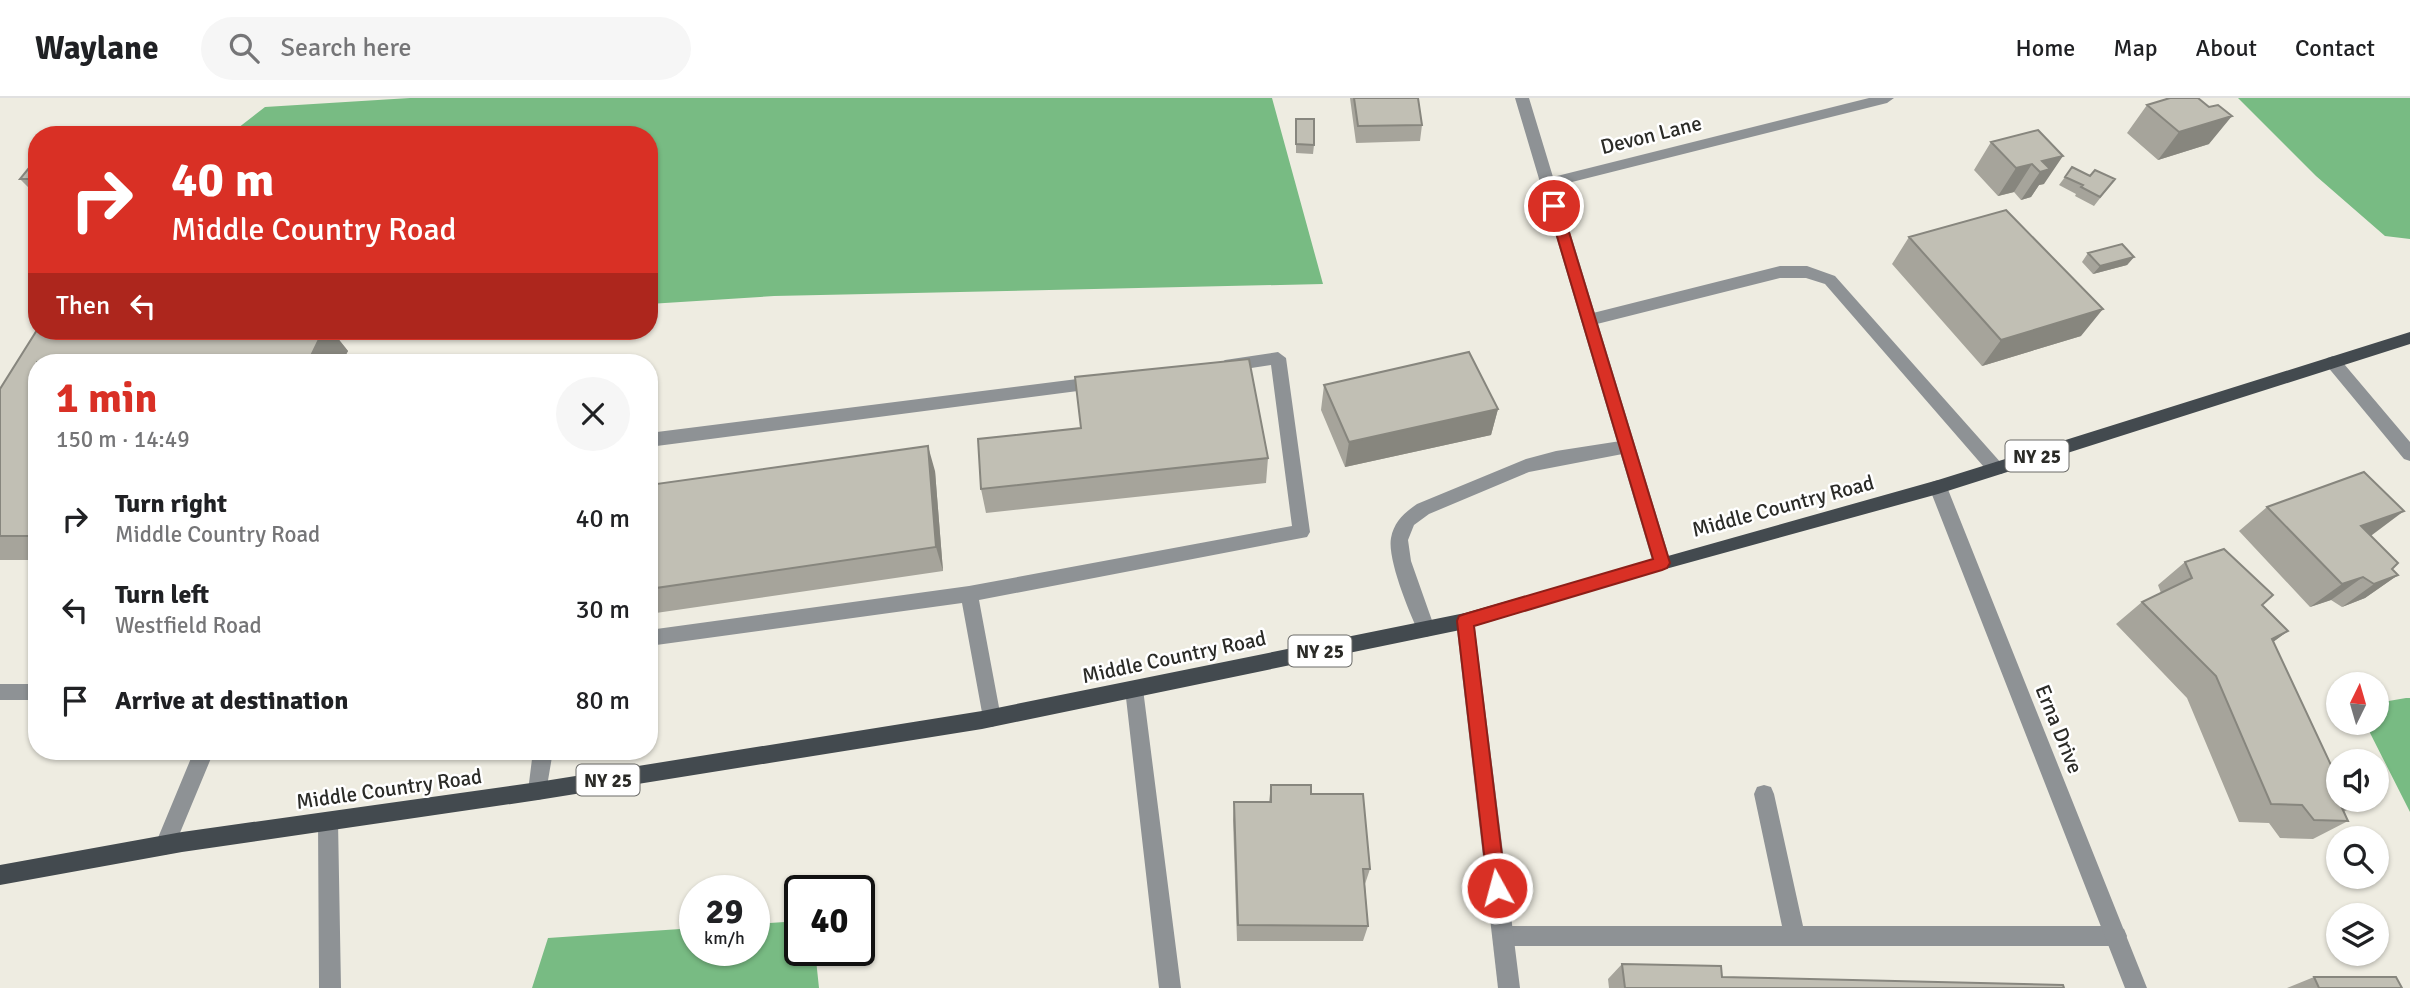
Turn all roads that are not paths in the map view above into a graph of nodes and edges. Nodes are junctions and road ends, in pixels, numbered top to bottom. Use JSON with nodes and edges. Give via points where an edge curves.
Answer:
{"nodes":[{"id":1,"x":1522,"y":98,"type":"edge"},
{"id":2,"x":1887,"y":98,"type":"edge"},
{"id":3,"x":1547,"y":183,"type":"junction"},
{"id":4,"x":1589,"y":320,"type":"junction"},
{"id":5,"x":2410,"y":338,"type":"edge"},
{"id":6,"x":2333,"y":362,"type":"junction"},
{"id":7,"x":1211,"y":368,"type":"edge"},
{"id":8,"x":1117,"y":380,"type":"edge"},
{"id":9,"x":658,"y":439,"type":"edge"},
{"id":10,"x":1627,"y":447,"type":"junction"},
{"id":11,"x":2410,"y":454,"type":"edge"},
{"id":12,"x":1996,"y":469,"type":"junction"},
{"id":13,"x":1938,"y":487,"type":"junction"},
{"id":14,"x":1662,"y":563,"type":"junction"},
{"id":15,"x":969,"y":594,"type":"junction"},
{"id":16,"x":1465,"y":621,"type":"junction"},
{"id":17,"x":1426,"y":629,"type":"junction"},
{"id":18,"x":658,"y":637,"type":"edge"},
{"id":19,"x":1134,"y":689,"type":"junction"},
{"id":20,"x":0,"y":692,"type":"edge"},
{"id":21,"x":28,"y":692,"type":"edge"},
{"id":22,"x":992,"y":718,"type":"junction"},
{"id":23,"x":200,"y":760,"type":"edge"},
{"id":24,"x":542,"y":760,"type":"edge"},
{"id":25,"x":538,"y":791,"type":"junction"},
{"id":26,"x":1763,"y":794,"type":"dead end"},
{"id":27,"x":328,"y":821,"type":"junction"},
{"id":28,"x":165,"y":845,"type":"junction"},
{"id":29,"x":0,"y":875,"type":"edge"},
{"id":30,"x":1503,"y":936,"type":"junction"},
{"id":31,"x":1794,"y":936,"type":"junction"},
{"id":32,"x":2117,"y":936,"type":"junction"},
{"id":33,"x":330,"y":988,"type":"edge"},
{"id":34,"x":1170,"y":988,"type":"edge"},
{"id":35,"x":1509,"y":988,"type":"edge"},
{"id":36,"x":2136,"y":988,"type":"edge"}],
"edges":[{"from":1,"to":3,"type":"street"},
{"from":2,"to":3,"type":"street","name":"Devon Lane"},
{"from":3,"to":4,"type":"street"},
{"from":4,"to":10,"type":"street"},
{"from":4,"to":12,"type":"street","via":[[1780,272],[1807,272],[1830,280]]},
{"from":5,"to":6,"type":"main road","name":"Middle Country Road","number":"NY 25"},
{"from":6,"to":11,"type":"street"},
{"from":6,"to":12,"type":"main road","name":"Middle Country Road","number":"NY 25"},
{"from":7,"to":15,"type":"street","via":[[1278,358],[1301,532]]},
{"from":8,"to":9,"type":"street"},
{"from":10,"to":14,"type":"street"},
{"from":10,"to":17,"type":"street","via":[[1526,466],[1423,509],[1408,520],[1399,540],[1402,561]]},
{"from":12,"to":13,"type":"main road","name":"Middle Country Road","number":"NY 25"},
{"from":13,"to":14,"type":"main road","name":"Middle Country Road","number":"NY 25"},
{"from":13,"to":32,"type":"street","name":"Erna Drive"},
{"from":14,"to":16,"type":"main road","name":"Middle Country Road","number":"NY 25"},
{"from":15,"to":18,"type":"street"},
{"from":15,"to":22,"type":"street"},
{"from":16,"to":17,"type":"main road","name":"Middle Country Road","number":"NY 25"},
{"from":16,"to":30,"type":"street"},
{"from":17,"to":19,"type":"main road","name":"Middle Country Road","number":"NY 25"},
{"from":19,"to":22,"type":"main road","name":"Middle Country Road","number":"NY 25"},
{"from":19,"to":34,"type":"street"},
{"from":20,"to":21,"type":"street"},
{"from":22,"to":25,"type":"main road","name":"Middle Country Road","number":"NY 25"},
{"from":23,"to":28,"type":"street"},
{"from":24,"to":25,"type":"street"},
{"from":25,"to":27,"type":"main road","name":"Middle Country Road","number":"NY 25"},
{"from":26,"to":31,"type":"street"},
{"from":27,"to":28,"type":"main road","name":"Middle Country Road","number":"NY 25"},
{"from":27,"to":33,"type":"street"},
{"from":28,"to":29,"type":"main road","name":"Middle Country Road","number":"NY 25"},
{"from":30,"to":31,"type":"street"},
{"from":30,"to":35,"type":"street"},
{"from":31,"to":32,"type":"street"},
{"from":32,"to":36,"type":"street","name":"Erna Drive"}]}
